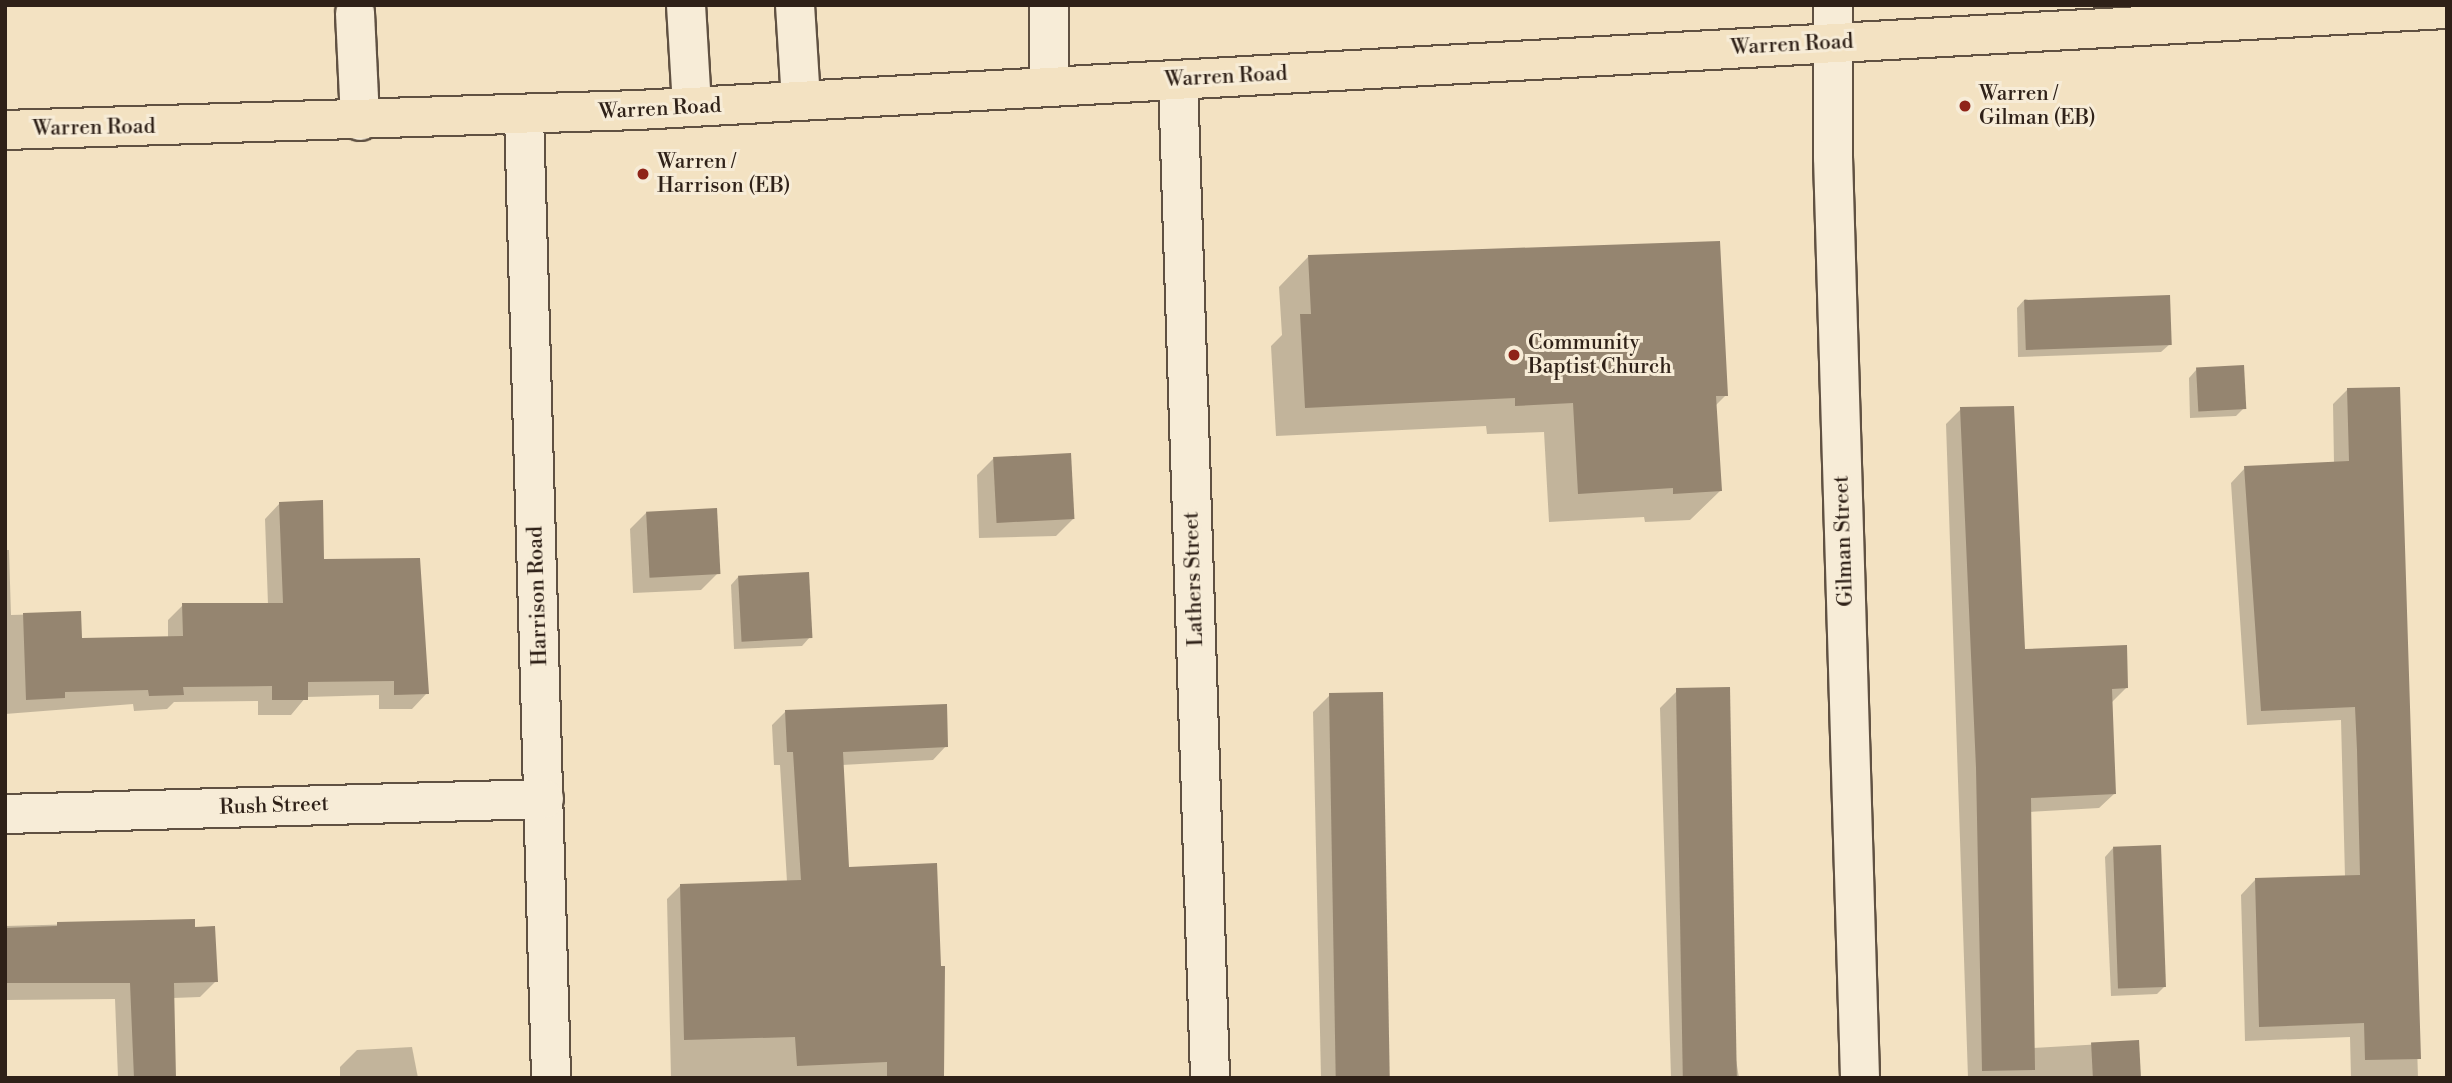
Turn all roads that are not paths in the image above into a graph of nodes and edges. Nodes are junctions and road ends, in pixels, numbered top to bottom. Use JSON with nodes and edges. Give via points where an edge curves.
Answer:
{"nodes":[{"id":1,"x":686,"y":5,"type":"edge"},
{"id":2,"x":795,"y":5,"type":"edge"},
{"id":3,"x":1049,"y":5,"type":"edge"},
{"id":4,"x":1833,"y":5,"type":"edge"},
{"id":5,"x":353,"y":8,"type":"edge"},
{"id":6,"x":2447,"y":9,"type":"edge"},
{"id":7,"x":2246,"y":12,"type":"edge"},
{"id":8,"x":1830,"y":43,"type":"junction"},
{"id":9,"x":1178,"y":80,"type":"junction"},
{"id":10,"x":1049,"y":87,"type":"junction"},
{"id":11,"x":801,"y":101,"type":"junction"},
{"id":12,"x":692,"y":107,"type":"junction"},
{"id":13,"x":524,"y":115,"type":"junction"},
{"id":14,"x":360,"y":121,"type":"junction"},
{"id":15,"x":5,"y":130,"type":"edge"},
{"id":16,"x":544,"y":799,"type":"junction"},
{"id":17,"x":5,"y":814,"type":"edge"},
{"id":18,"x":551,"y":1078,"type":"edge"},
{"id":19,"x":1210,"y":1078,"type":"edge"},
{"id":20,"x":1860,"y":1078,"type":"edge"}],
"edges":[{"from":1,"to":12,"type":"street"},
{"from":2,"to":11,"type":"street"},
{"from":3,"to":10,"type":"street"},
{"from":4,"to":8,"type":"street","name":"Gilman Street"},
{"from":5,"to":14,"type":"street"},
{"from":6,"to":7,"type":"main road","name":"Warren Road"},
{"from":7,"to":8,"type":"main road","name":"Warren Road"},
{"from":8,"to":9,"type":"main road","name":"Warren Road"},
{"from":8,"to":20,"type":"street","name":"Gilman Street"},
{"from":9,"to":10,"type":"main road","name":"Warren Road"},
{"from":9,"to":19,"type":"street","name":"Lathers Street"},
{"from":10,"to":11,"type":"main road","name":"Warren Road"},
{"from":11,"to":12,"type":"main road","name":"Warren Road"},
{"from":12,"to":13,"type":"main road","name":"Warren Road"},
{"from":13,"to":14,"type":"main road","name":"Warren Road"},
{"from":13,"to":16,"type":"street","name":"Harrison Road"},
{"from":14,"to":15,"type":"main road","name":"Warren Road"},
{"from":16,"to":17,"type":"street","name":"Rush Street"},
{"from":16,"to":18,"type":"street","name":"Harrison Road"}]}
